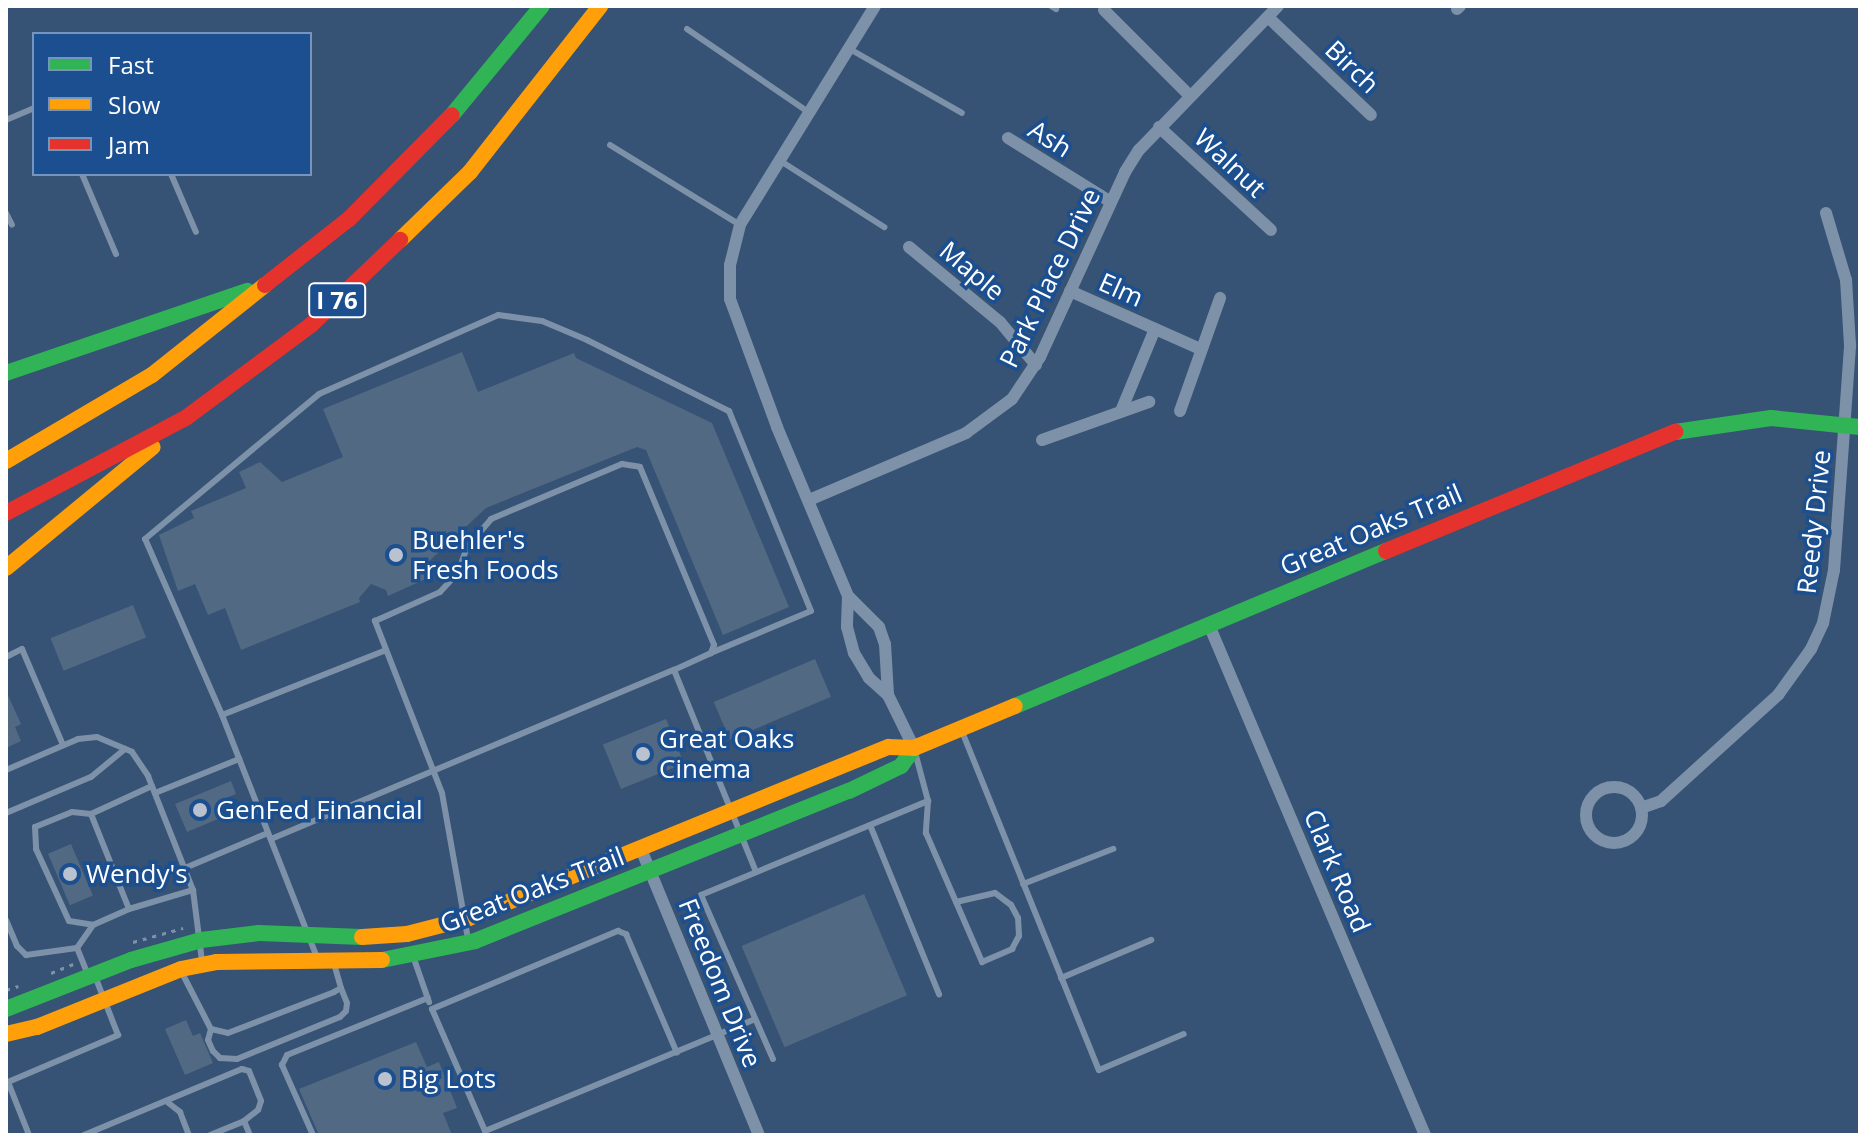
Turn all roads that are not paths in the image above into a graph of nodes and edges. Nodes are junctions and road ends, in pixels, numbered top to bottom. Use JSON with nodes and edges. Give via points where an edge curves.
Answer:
{"nodes":[{"id":1,"x":542,"y":6,"type":"edge"},
{"id":2,"x":600,"y":6,"type":"edge"},
{"id":3,"x":875,"y":6,"type":"edge"},
{"id":4,"x":1278,"y":6,"type":"edge"},
{"id":5,"x":1104,"y":10,"type":"dead end"},
{"id":6,"x":1268,"y":17,"type":"junction"},
{"id":7,"x":687,"y":29,"type":"dead end"},
{"id":8,"x":848,"y":48,"type":"junction"},
{"id":9,"x":1190,"y":96,"type":"junction"},
{"id":10,"x":32,"y":109,"type":"edge"},
{"id":11,"x":808,"y":112,"type":"junction"},
{"id":12,"x":962,"y":113,"type":"dead end"},
{"id":13,"x":1371,"y":115,"type":"dead end"},
{"id":14,"x":6,"y":120,"type":"edge"},
{"id":15,"x":1159,"y":127,"type":"junction"},
{"id":16,"x":1008,"y":138,"type":"dead end"},
{"id":17,"x":610,"y":145,"type":"dead end"},
{"id":18,"x":779,"y":160,"type":"junction"},
{"id":19,"x":83,"y":176,"type":"edge"},
{"id":20,"x":172,"y":176,"type":"edge"},
{"id":21,"x":1111,"y":202,"type":"junction"},
{"id":22,"x":6,"y":213,"type":"edge"},
{"id":23,"x":1826,"y":213,"type":"dead end"},
{"id":24,"x":12,"y":225,"type":"dead end"},
{"id":25,"x":740,"y":225,"type":"junction"},
{"id":26,"x":884,"y":227,"type":"dead end"},
{"id":27,"x":1271,"y":230,"type":"dead end"},
{"id":28,"x":196,"y":232,"type":"dead end"},
{"id":29,"x":909,"y":247,"type":"dead end"},
{"id":30,"x":116,"y":254,"type":"dead end"},
{"id":31,"x":266,"y":283,"type":"junction"},
{"id":32,"x":1070,"y":291,"type":"junction"},
{"id":33,"x":1220,"y":298,"type":"dead end"},
{"id":34,"x":1155,"y":329,"type":"junction"},
{"id":35,"x":1200,"y":349,"type":"junction"},
{"id":36,"x":1036,"y":365,"type":"junction"},
{"id":37,"x":6,"y":373,"type":"edge"},
{"id":38,"x":1149,"y":402,"type":"dead end"},
{"id":39,"x":1121,"y":411,"type":"junction"},
{"id":40,"x":1180,"y":411,"type":"dead end"},
{"id":41,"x":187,"y":417,"type":"junction"},
{"id":42,"x":1853,"y":426,"type":"edge"},
{"id":43,"x":1042,"y":440,"type":"dead end"},
{"id":44,"x":6,"y":461,"type":"edge"},
{"id":45,"x":809,"y":500,"type":"junction"},
{"id":46,"x":6,"y":513,"type":"edge"},
{"id":47,"x":6,"y":568,"type":"edge"},
{"id":48,"x":848,"y":596,"type":"junction"},
{"id":49,"x":1209,"y":625,"type":"junction"},
{"id":50,"x":386,"y":650,"type":"junction"},
{"id":51,"x":711,"y":653,"type":"junction"},
{"id":52,"x":6,"y":657,"type":"edge"},
{"id":53,"x":674,"y":670,"type":"junction"},
{"id":54,"x":888,"y":695,"type":"junction"},
{"id":55,"x":222,"y":715,"type":"junction"},
{"id":56,"x":961,"y":729,"type":"junction"},
{"id":57,"x":63,"y":745,"type":"junction"},
{"id":58,"x":914,"y":748,"type":"junction"},
{"id":59,"x":125,"y":749,"type":"junction"},
{"id":60,"x":239,"y":759,"type":"junction"},
{"id":61,"x":433,"y":769,"type":"junction"},
{"id":62,"x":6,"y":770,"type":"edge"},
{"id":63,"x":154,"y":790,"type":"junction"},
{"id":64,"x":928,"y":801,"type":"junction"},
{"id":65,"x":1641,"y":808,"type":"junction"},
{"id":66,"x":730,"y":811,"type":"junction"},
{"id":67,"x":6,"y":813,"type":"edge"},
{"id":68,"x":91,"y":814,"type":"junction"},
{"id":69,"x":870,"y":825,"type":"junction"},
{"id":70,"x":740,"y":835,"type":"junction"},
{"id":71,"x":269,"y":836,"type":"junction"},
{"id":72,"x":641,"y":849,"type":"junction"},
{"id":73,"x":1113,"y":849,"type":"dead end"},
{"id":74,"x":185,"y":868,"type":"junction"},
{"id":75,"x":650,"y":871,"type":"junction"},
{"id":76,"x":756,"y":872,"type":"junction"},
{"id":77,"x":1023,"y":884,"type":"junction"},
{"id":78,"x":193,"y":890,"type":"junction"},
{"id":79,"x":956,"y":902,"type":"junction"},
{"id":80,"x":129,"y":909,"type":"junction"},
{"id":81,"x":6,"y":920,"type":"edge"},
{"id":82,"x":463,"y":920,"type":"junction"},
{"id":83,"x":93,"y":925,"type":"junction"},
{"id":84,"x":307,"y":935,"type":"junction"},
{"id":85,"x":1151,"y":940,"type":"dead end"},
{"id":86,"x":197,"y":941,"type":"junction"},
{"id":87,"x":469,"y":943,"type":"junction"},
{"id":88,"x":17,"y":946,"type":"junction"},
{"id":89,"x":77,"y":948,"type":"junction"},
{"id":90,"x":6,"y":950,"type":"edge"},
{"id":91,"x":413,"y":956,"type":"junction"},
{"id":92,"x":325,"y":960,"type":"junction"},
{"id":93,"x":202,"y":965,"type":"junction"},
{"id":94,"x":181,"y":969,"type":"junction"},
{"id":95,"x":92,"y":977,"type":"junction"},
{"id":96,"x":1061,"y":978,"type":"junction"},
{"id":97,"x":341,"y":988,"type":"junction"},
{"id":98,"x":939,"y":994,"type":"dead end"},
{"id":99,"x":428,"y":998,"type":"junction"},
{"id":100,"x":103,"y":999,"type":"junction"},
{"id":101,"x":6,"y":1009,"type":"edge"},
{"id":102,"x":432,"y":1009,"type":"junction"},
{"id":103,"x":755,"y":1019,"type":"junction"},
{"id":104,"x":211,"y":1029,"type":"junction"},
{"id":105,"x":6,"y":1034,"type":"edge"},
{"id":106,"x":1184,"y":1034,"type":"dead end"},
{"id":107,"x":718,"y":1035,"type":"junction"},
{"id":108,"x":677,"y":1053,"type":"junction"},
{"id":109,"x":773,"y":1059,"type":"dead end"},
{"id":110,"x":166,"y":1101,"type":"junction"},
{"id":111,"x":244,"y":1121,"type":"junction"},
{"id":112,"x":486,"y":1133,"type":"edge"},
{"id":113,"x":29,"y":1135,"type":"edge"},
{"id":114,"x":84,"y":1135,"type":"edge"},
{"id":115,"x":189,"y":1135,"type":"edge"},
{"id":116,"x":210,"y":1135,"type":"edge"},
{"id":117,"x":250,"y":1135,"type":"edge"},
{"id":118,"x":313,"y":1135,"type":"edge"},
{"id":119,"x":759,"y":1135,"type":"edge"},
{"id":120,"x":1425,"y":1135,"type":"edge"}],
"edges":[{"from":1,"to":31,"type":"main road","number":"I 76","via":[[484,79],[389,181]]},
{"from":2,"to":41,"type":"main road","number":"I 76","via":[[470,172],[312,324]]},
{"from":3,"to":8,"type":"street"},
{"from":4,"to":6,"type":"street","name":"Park Place Drive"},
{"from":5,"to":9,"type":"street"},
{"from":6,"to":9,"type":"street","name":"Park Place Drive"},
{"from":6,"to":13,"type":"street","name":"Birch"},
{"from":7,"to":11,"type":"lane"},
{"from":8,"to":11,"type":"street"},
{"from":8,"to":12,"type":"lane"},
{"from":9,"to":15,"type":"street","name":"Park Place Drive"},
{"from":10,"to":14,"type":"lane"},
{"from":11,"to":18,"type":"street"},
{"from":15,"to":21,"type":"street","name":"Park Place Drive","via":[[1132,161]]},
{"from":15,"to":27,"type":"street","name":"Walnut"},
{"from":16,"to":21,"type":"street","name":"Ash"},
{"from":17,"to":25,"type":"lane"},
{"from":18,"to":25,"type":"street"},
{"from":18,"to":26,"type":"lane"},
{"from":19,"to":30,"type":"lane"},
{"from":20,"to":28,"type":"lane"},
{"from":21,"to":32,"type":"street","name":"Park Place Drive"},
{"from":22,"to":24,"type":"lane"},
{"from":23,"to":42,"type":"street","name":"Reedy Drive","via":[[1850,313]]},
{"from":25,"to":45,"type":"street","via":[[730,265],[730,299]]},
{"from":29,"to":36,"type":"street","name":"Maple","via":[[1000,322]]},
{"from":31,"to":37,"type":"main road"},
{"from":31,"to":44,"type":"main road","number":"I 76","via":[[152,375]]},
{"from":32,"to":34,"type":"street","name":"Elm"},
{"from":32,"to":36,"type":"street","name":"Park Place Drive"},
{"from":33,"to":35,"type":"street"},
{"from":34,"to":35,"type":"street","name":"Elm"},
{"from":34,"to":39,"type":"street","name":"Elm"},
{"from":35,"to":40,"type":"street"},
{"from":36,"to":45,"type":"street","name":"Park Place Drive","via":[[1012,399],[966,433]]},
{"from":38,"to":39,"type":"street"},
{"from":39,"to":43,"type":"street"},
{"from":41,"to":46,"type":"main road","number":"I 76"},
{"from":41,"to":47,"type":"main road"},
{"from":42,"to":49,"type":"main road","name":"Great Oaks Trail","via":[[1771,418],[1695,427],[1655,438]]},
{"from":42,"to":65,"type":"street","name":"Reedy Drive","via":[[1830,598],[1811,649],[1778,695],[1661,801]]},
{"from":45,"to":48,"type":"street"},
{"from":48,"to":54,"type":"street","via":[[847,627],[854,653],[869,678]]},
{"from":48,"to":54,"type":"street","via":[[879,627]]},
{"from":49,"to":56,"type":"main road","name":"Great Oaks Trail"},
{"from":49,"to":120,"type":"street","name":"Clark Road"},
{"from":50,"to":51,"type":"lane","via":[[375,621],[440,592],[491,519],[622,464],[640,467],[714,645]]},
{"from":50,"to":55,"type":"lane"},
{"from":50,"to":61,"type":"lane"},
{"from":51,"to":53,"type":"lane"},
{"from":51,"to":55,"type":"lane","via":[[811,611],[729,411],[565,330],[498,315],[319,394],[145,539]]},
{"from":52,"to":57,"type":"lane","via":[[22,649]]},
{"from":53,"to":61,"type":"lane"},
{"from":53,"to":66,"type":"lane"},
{"from":54,"to":58,"type":"street"},
{"from":55,"to":60,"type":"lane"},
{"from":56,"to":58,"type":"main road","name":"Great Oaks Trail"},
{"from":56,"to":77,"type":"lane"},
{"from":57,"to":59,"type":"lane","via":[[97,737]]},
{"from":57,"to":62,"type":"lane"},
{"from":58,"to":64,"type":"lane"},
{"from":58,"to":66,"type":"main road","name":"Great Oaks Trail","via":[[889,747]]},
{"from":58,"to":70,"type":"main road","name":"Great Oaks Trail","via":[[901,766]]},
{"from":59,"to":63,"type":"lane"},
{"from":59,"to":67,"type":"lane","via":[[91,777]]},
{"from":60,"to":63,"type":"lane"},
{"from":60,"to":71,"type":"lane"},
{"from":61,"to":71,"type":"lane"},
{"from":61,"to":82,"type":"lane","via":[[449,818]]},
{"from":63,"to":68,"type":"lane"},
{"from":63,"to":74,"type":"lane"},
{"from":64,"to":69,"type":"lane"},
{"from":64,"to":79,"type":"lane","via":[[926,833]]},
{"from":65,"to":65,"type":"street","via":[[1624,788],[1606,787],[1586,805],[1586,824],[1598,839],[1616,843],[1634,835]]},
{"from":66,"to":70,"type":"lane"},
{"from":66,"to":72,"type":"main road","name":"Great Oaks Trail"},
{"from":68,"to":80,"type":"lane"},
{"from":68,"to":83,"type":"lane","via":[[72,812],[35,827],[36,849],[69,921]]},
{"from":69,"to":76,"type":"lane"},
{"from":69,"to":98,"type":"lane"},
{"from":70,"to":75,"type":"main road","name":"Great Oaks Trail"},
{"from":70,"to":76,"type":"lane"},
{"from":71,"to":74,"type":"lane"},
{"from":71,"to":84,"type":"lane"},
{"from":72,"to":75,"type":"street","name":"Freedom Drive"},
{"from":72,"to":82,"type":"main road","name":"Great Oaks Trail"},
{"from":73,"to":77,"type":"lane"},
{"from":74,"to":78,"type":"lane"},
{"from":75,"to":87,"type":"main road","name":"Great Oaks Trail"},
{"from":75,"to":107,"type":"street","name":"Freedom Drive"},
{"from":76,"to":103,"type":"lane","via":[[701,895]]},
{"from":77,"to":96,"type":"lane"},
{"from":78,"to":80,"type":"lane"},
{"from":78,"to":86,"type":"lane"},
{"from":79,"to":79,"type":"lane","via":[[982,962],[1012,949],[1019,936],[1011,905],[995,893]]},
{"from":80,"to":83,"type":"lane"},
{"from":81,"to":88,"type":"lane"},
{"from":82,"to":84,"type":"main road","name":"Great Oaks Trail","via":[[407,934]]},
{"from":82,"to":87,"type":"lane"},
{"from":83,"to":89,"type":"lane"},
{"from":84,"to":86,"type":"main road","name":"Great Oaks Trail","via":[[259,933]]},
{"from":84,"to":92,"type":"lane"},
{"from":85,"to":96,"type":"lane"},
{"from":86,"to":93,"type":"lane"},
{"from":86,"to":95,"type":"main road","name":"Great Oaks Trail"},
{"from":87,"to":91,"type":"main road","name":"Great Oaks Trail"},
{"from":88,"to":89,"type":"lane","via":[[26,955]]},
{"from":88,"to":90,"type":"lane"},
{"from":89,"to":95,"type":"lane"},
{"from":91,"to":92,"type":"main road","name":"Great Oaks Trail"},
{"from":91,"to":99,"type":"lane"},
{"from":92,"to":93,"type":"main road","name":"Great Oaks Trail","via":[[248,959]]},
{"from":92,"to":97,"type":"lane"},
{"from":93,"to":94,"type":"main road","name":"Great Oaks Trail"},
{"from":94,"to":100,"type":"main road","name":"Great Oaks Trail"},
{"from":94,"to":104,"type":"lane"},
{"from":95,"to":100,"type":"lane"},
{"from":95,"to":101,"type":"main road","name":"Great Oaks Trail"},
{"from":96,"to":106,"type":"lane","via":[[1099,1070]]},
{"from":97,"to":104,"type":"lane","via":[[228,1033]]},
{"from":97,"to":104,"type":"lane","via":[[347,1003],[340,1017],[237,1059],[220,1058],[213,1051]]},
{"from":99,"to":102,"type":"lane"},
{"from":99,"to":118,"type":"lane","via":[[287,1055],[282,1065]]},
{"from":100,"to":105,"type":"main road","name":"Great Oaks Trail"},
{"from":100,"to":113,"type":"lane","via":[[118,1035],[8,1082]]},
{"from":102,"to":108,"type":"lane","via":[[618,931],[626,934]]},
{"from":102,"to":112,"type":"lane"},
{"from":103,"to":107,"type":"lane"},
{"from":103,"to":109,"type":"lane"},
{"from":107,"to":108,"type":"lane"},
{"from":107,"to":119,"type":"street","name":"Freedom Drive"},
{"from":108,"to":112,"type":"lane"},
{"from":110,"to":111,"type":"lane","via":[[242,1069],[249,1071],[261,1101]]},
{"from":110,"to":114,"type":"lane"},
{"from":110,"to":115,"type":"lane","via":[[180,1112]]},
{"from":111,"to":116,"type":"lane"},
{"from":111,"to":117,"type":"lane"}]}
